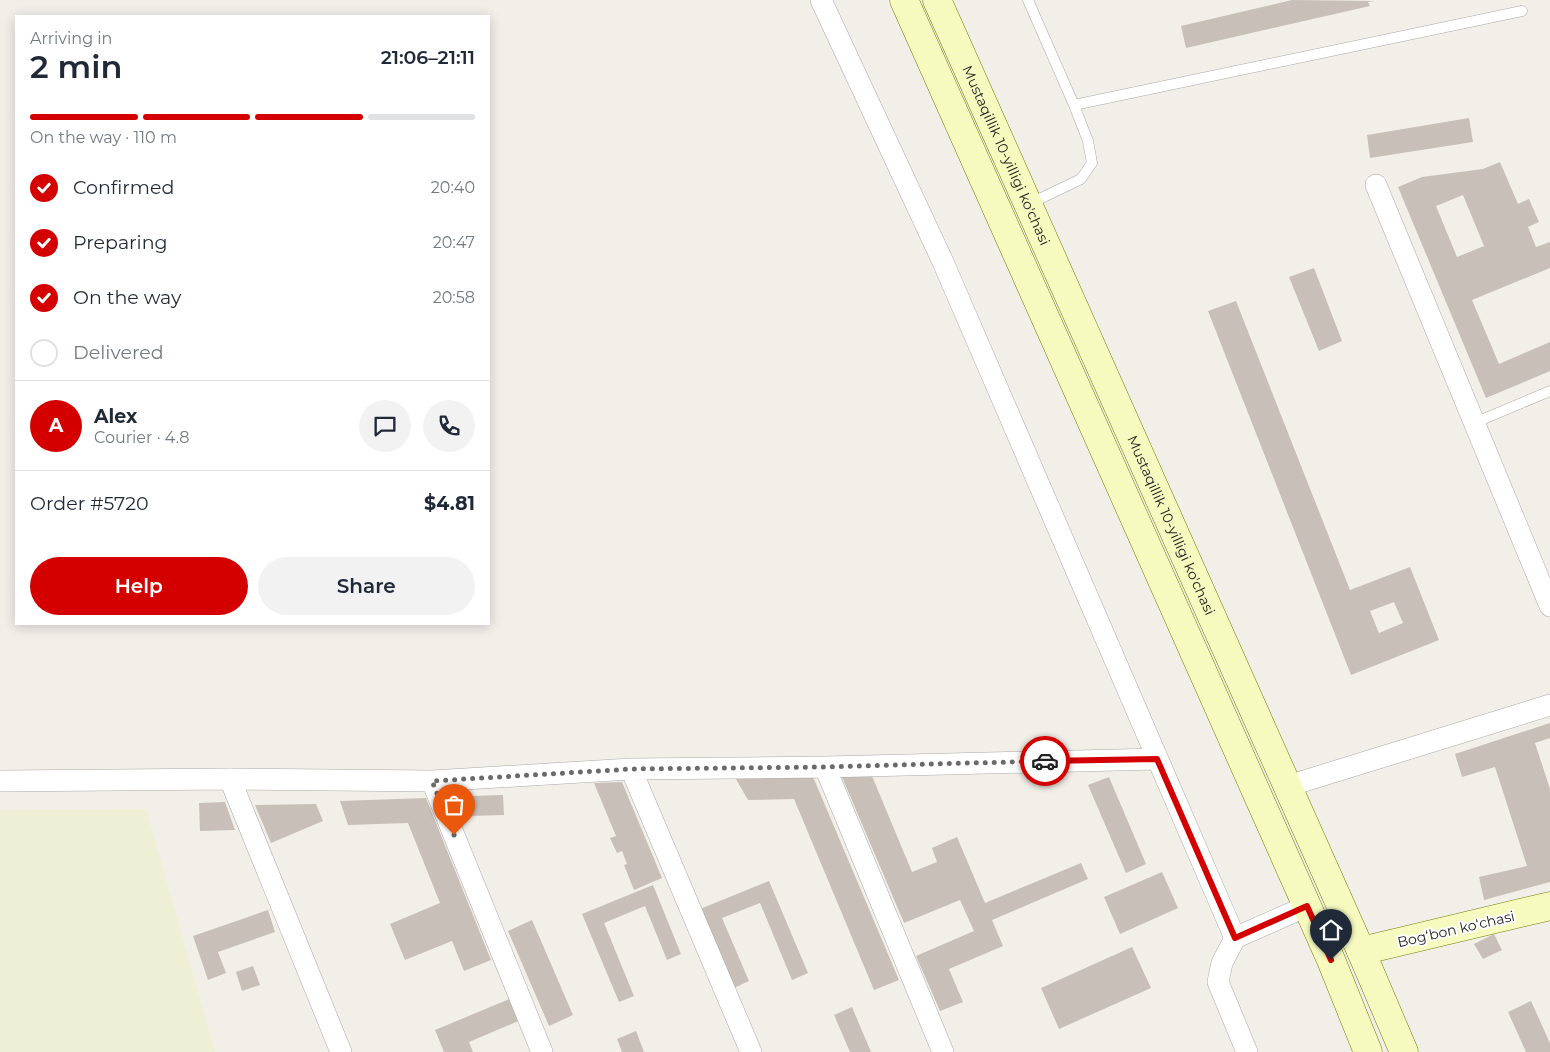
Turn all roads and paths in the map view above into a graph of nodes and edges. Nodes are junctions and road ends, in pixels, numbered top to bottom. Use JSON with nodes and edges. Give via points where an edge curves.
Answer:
{"nodes":[{"id":1,"x":821,"y":0,"type":"edge"},
{"id":2,"x":904,"y":0,"type":"edge"},
{"id":3,"x":937,"y":0,"type":"edge"},
{"id":4,"x":1028,"y":0,"type":"edge"},
{"id":5,"x":1522,"y":11,"type":"dead end"},
{"id":6,"x":1074,"y":105,"type":"junction"},
{"id":7,"x":1376,"y":185,"type":"dead end"},
{"id":8,"x":1028,"y":204,"type":"junction"},
{"id":9,"x":1550,"y":391,"type":"edge"},
{"id":10,"x":1474,"y":423,"type":"junction"},
{"id":11,"x":1550,"y":606,"type":"edge"},
{"id":12,"x":1550,"y":704,"type":"edge"},
{"id":13,"x":1157,"y":759,"type":"junction"},
{"id":14,"x":825,"y":767,"type":"junction"},
{"id":15,"x":631,"y":769,"type":"junction"},
{"id":16,"x":230,"y":779,"type":"junction"},
{"id":17,"x":0,"y":781,"type":"edge"},
{"id":18,"x":432,"y":781,"type":"junction"},
{"id":19,"x":1288,"y":786,"type":"junction"},
{"id":20,"x":1307,"y":906,"type":"junction"},
{"id":21,"x":1550,"y":906,"type":"edge"},
{"id":22,"x":1235,"y":938,"type":"junction"},
{"id":23,"x":1361,"y":951,"type":"junction"},
{"id":24,"x":341,"y":1052,"type":"edge"},
{"id":25,"x":542,"y":1052,"type":"edge"},
{"id":26,"x":751,"y":1052,"type":"edge"},
{"id":27,"x":944,"y":1052,"type":"edge"},
{"id":28,"x":1247,"y":1052,"type":"edge"},
{"id":29,"x":1368,"y":1052,"type":"edge"},
{"id":30,"x":1404,"y":1052,"type":"edge"}],
"edges":[{"from":1,"to":13,"type":"street","via":[[943,262]]},
{"from":2,"to":20,"type":"main road"},
{"from":3,"to":8,"type":"main road","name":"Mustaqillik 10-yilligi ko'chasi"},
{"from":4,"to":6,"type":"lane"},
{"from":5,"to":6,"type":"lane"},
{"from":6,"to":8,"type":"lane","via":[[1088,141],[1092,162],[1081,180]]},
{"from":7,"to":10,"type":"street"},
{"from":8,"to":19,"type":"main road","name":"Mustaqillik 10-yilligi ko'chasi"},
{"from":9,"to":10,"type":"lane"},
{"from":10,"to":11,"type":"street"},
{"from":12,"to":19,"type":"street"},
{"from":13,"to":14,"type":"street"},
{"from":13,"to":22,"type":"street"},
{"from":14,"to":15,"type":"street"},
{"from":14,"to":27,"type":"street"},
{"from":15,"to":18,"type":"street"},
{"from":15,"to":26,"type":"street"},
{"from":16,"to":17,"type":"street"},
{"from":16,"to":18,"type":"street"},
{"from":16,"to":24,"type":"street"},
{"from":18,"to":25,"type":"street"},
{"from":19,"to":23,"type":"main road","name":"Mustaqillik 10-yilligi ko'chasi"},
{"from":20,"to":22,"type":"street"},
{"from":20,"to":29,"type":"main road"},
{"from":21,"to":23,"type":"main road","name":"Bogʻbon koʻchasi"},
{"from":22,"to":28,"type":"street","via":[[1222,963],[1218,982]]},
{"from":23,"to":30,"type":"main road","name":"Mustaqillik 10-yilligi ko'chasi"}]}
